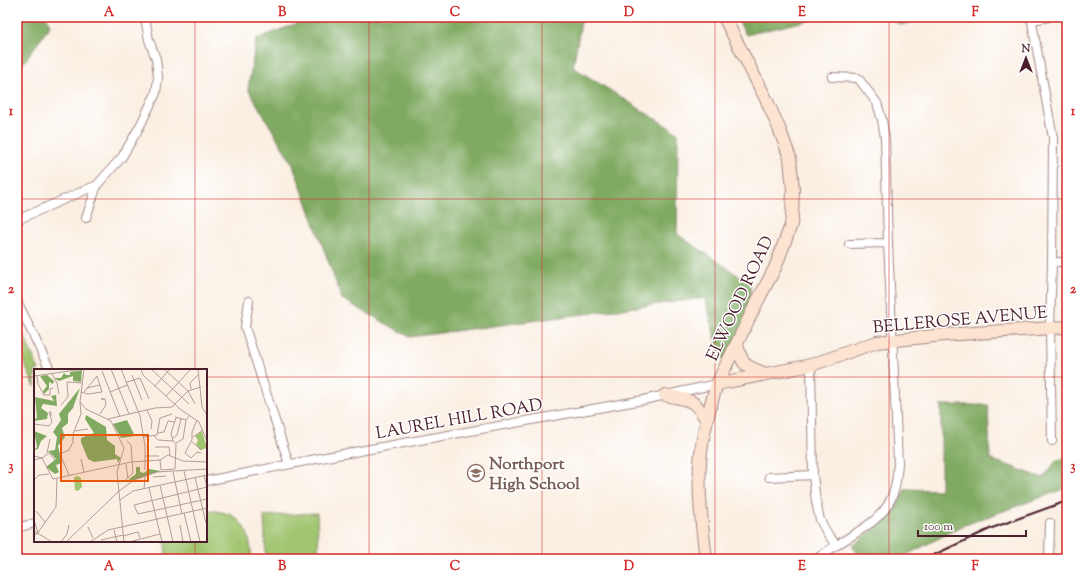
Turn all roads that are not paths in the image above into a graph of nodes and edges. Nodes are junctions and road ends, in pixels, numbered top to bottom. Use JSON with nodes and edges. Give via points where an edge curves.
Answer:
{"nodes":[{"id":1,"x":147,"y":17,"type":"edge"},
{"id":2,"x":724,"y":17,"type":"edge"},
{"id":3,"x":1049,"y":17,"type":"edge"},
{"id":4,"x":1032,"y":18,"type":"edge"},
{"id":5,"x":832,"y":77,"type":"dead end"},
{"id":6,"x":97,"y":185,"type":"junction"},
{"id":7,"x":86,"y":218,"type":"dead end"},
{"id":8,"x":17,"y":220,"type":"edge"},
{"id":9,"x":888,"y":243,"type":"junction"},
{"id":10,"x":849,"y":244,"type":"dead end"},
{"id":11,"x":1052,"y":262,"type":"junction"},
{"id":12,"x":1067,"y":262,"type":"edge"},
{"id":13,"x":17,"y":301,"type":"edge"},
{"id":14,"x":249,"y":301,"type":"dead end"},
{"id":15,"x":1067,"y":327,"type":"edge"},
{"id":16,"x":1050,"y":328,"type":"junction"},
{"id":17,"x":892,"y":340,"type":"junction"},
{"id":18,"x":737,"y":344,"type":"junction"},
{"id":19,"x":811,"y":365,"type":"junction"},
{"id":20,"x":50,"y":369,"type":"edge"},
{"id":21,"x":766,"y":374,"type":"junction"},
{"id":22,"x":717,"y":384,"type":"junction"},
{"id":23,"x":666,"y":395,"type":"junction"},
{"id":24,"x":707,"y":421,"type":"junction"},
{"id":25,"x":1052,"y":441,"type":"dead end"},
{"id":26,"x":289,"y":464,"type":"junction"},
{"id":27,"x":813,"y":475,"type":"junction"},
{"id":28,"x":769,"y":477,"type":"dead end"},
{"id":29,"x":207,"y":481,"type":"edge"},
{"id":30,"x":34,"y":523,"type":"edge"},
{"id":31,"x":1050,"y":523,"type":"dead end"},
{"id":32,"x":17,"y":528,"type":"edge"},
{"id":33,"x":836,"y":545,"type":"junction"},
{"id":34,"x":706,"y":559,"type":"edge"},
{"id":35,"x":816,"y":559,"type":"edge"},
{"id":36,"x":1048,"y":559,"type":"edge"}],
"edges":[{"from":1,"to":6,"type":"street","via":[[149,40],[156,59],[156,93],[122,157]]},
{"from":2,"to":18,"type":"main road","name":"ELWOOD ROAD","via":[[779,128],[790,158],[793,190],[791,225],[775,268]]},
{"from":3,"to":4,"type":"street"},
{"from":4,"to":11,"type":"street","via":[[1053,138]]},
{"from":5,"to":9,"type":"street","via":[[858,78],[877,103],[885,138]]},
{"from":6,"to":7,"type":"street"},
{"from":6,"to":8,"type":"street"},
{"from":9,"to":10,"type":"street"},
{"from":9,"to":17,"type":"street"},
{"from":11,"to":12,"type":"street"},
{"from":11,"to":16,"type":"street"},
{"from":13,"to":20,"type":"street"},
{"from":14,"to":26,"type":"street","via":[[245,326]]},
{"from":15,"to":16,"type":"main road","name":"BELLEROSE AVENUE"},
{"from":16,"to":17,"type":"main road","name":"BELLEROSE AVENUE"},
{"from":16,"to":25,"type":"street"},
{"from":17,"to":19,"type":"main road","name":"BELLEROSE AVENUE","via":[[864,346]]},
{"from":17,"to":33,"type":"street","via":[[898,463],[893,494],[879,516]]},
{"from":18,"to":21,"type":"main road","via":[[740,358],[748,367]]},
{"from":18,"to":22,"type":"main road","name":"ELWOOD ROAD"},
{"from":19,"to":21,"type":"main road","name":"BELLEROSE AVENUE"},
{"from":19,"to":27,"type":"street"},
{"from":21,"to":22,"type":"main road","name":"BELLEROSE AVENUE"},
{"from":22,"to":23,"type":"street","name":"LAUREL HILL ROAD"},
{"from":22,"to":24,"type":"main road","name":"ELWOOD ROAD"},
{"from":23,"to":24,"type":"main road","via":[[690,400],[699,407]]},
{"from":23,"to":26,"type":"street","name":"LAUREL HILL ROAD"},
{"from":24,"to":34,"type":"main road","name":"ELWOOD ROAD","via":[[700,462],[700,505]]},
{"from":26,"to":29,"type":"street","name":"LAUREL HILL ROAD"},
{"from":27,"to":28,"type":"street"},
{"from":27,"to":33,"type":"street","via":[[820,520]]},
{"from":30,"to":32,"type":"street"},
{"from":31,"to":36,"type":"street"},
{"from":33,"to":35,"type":"street"}]}
